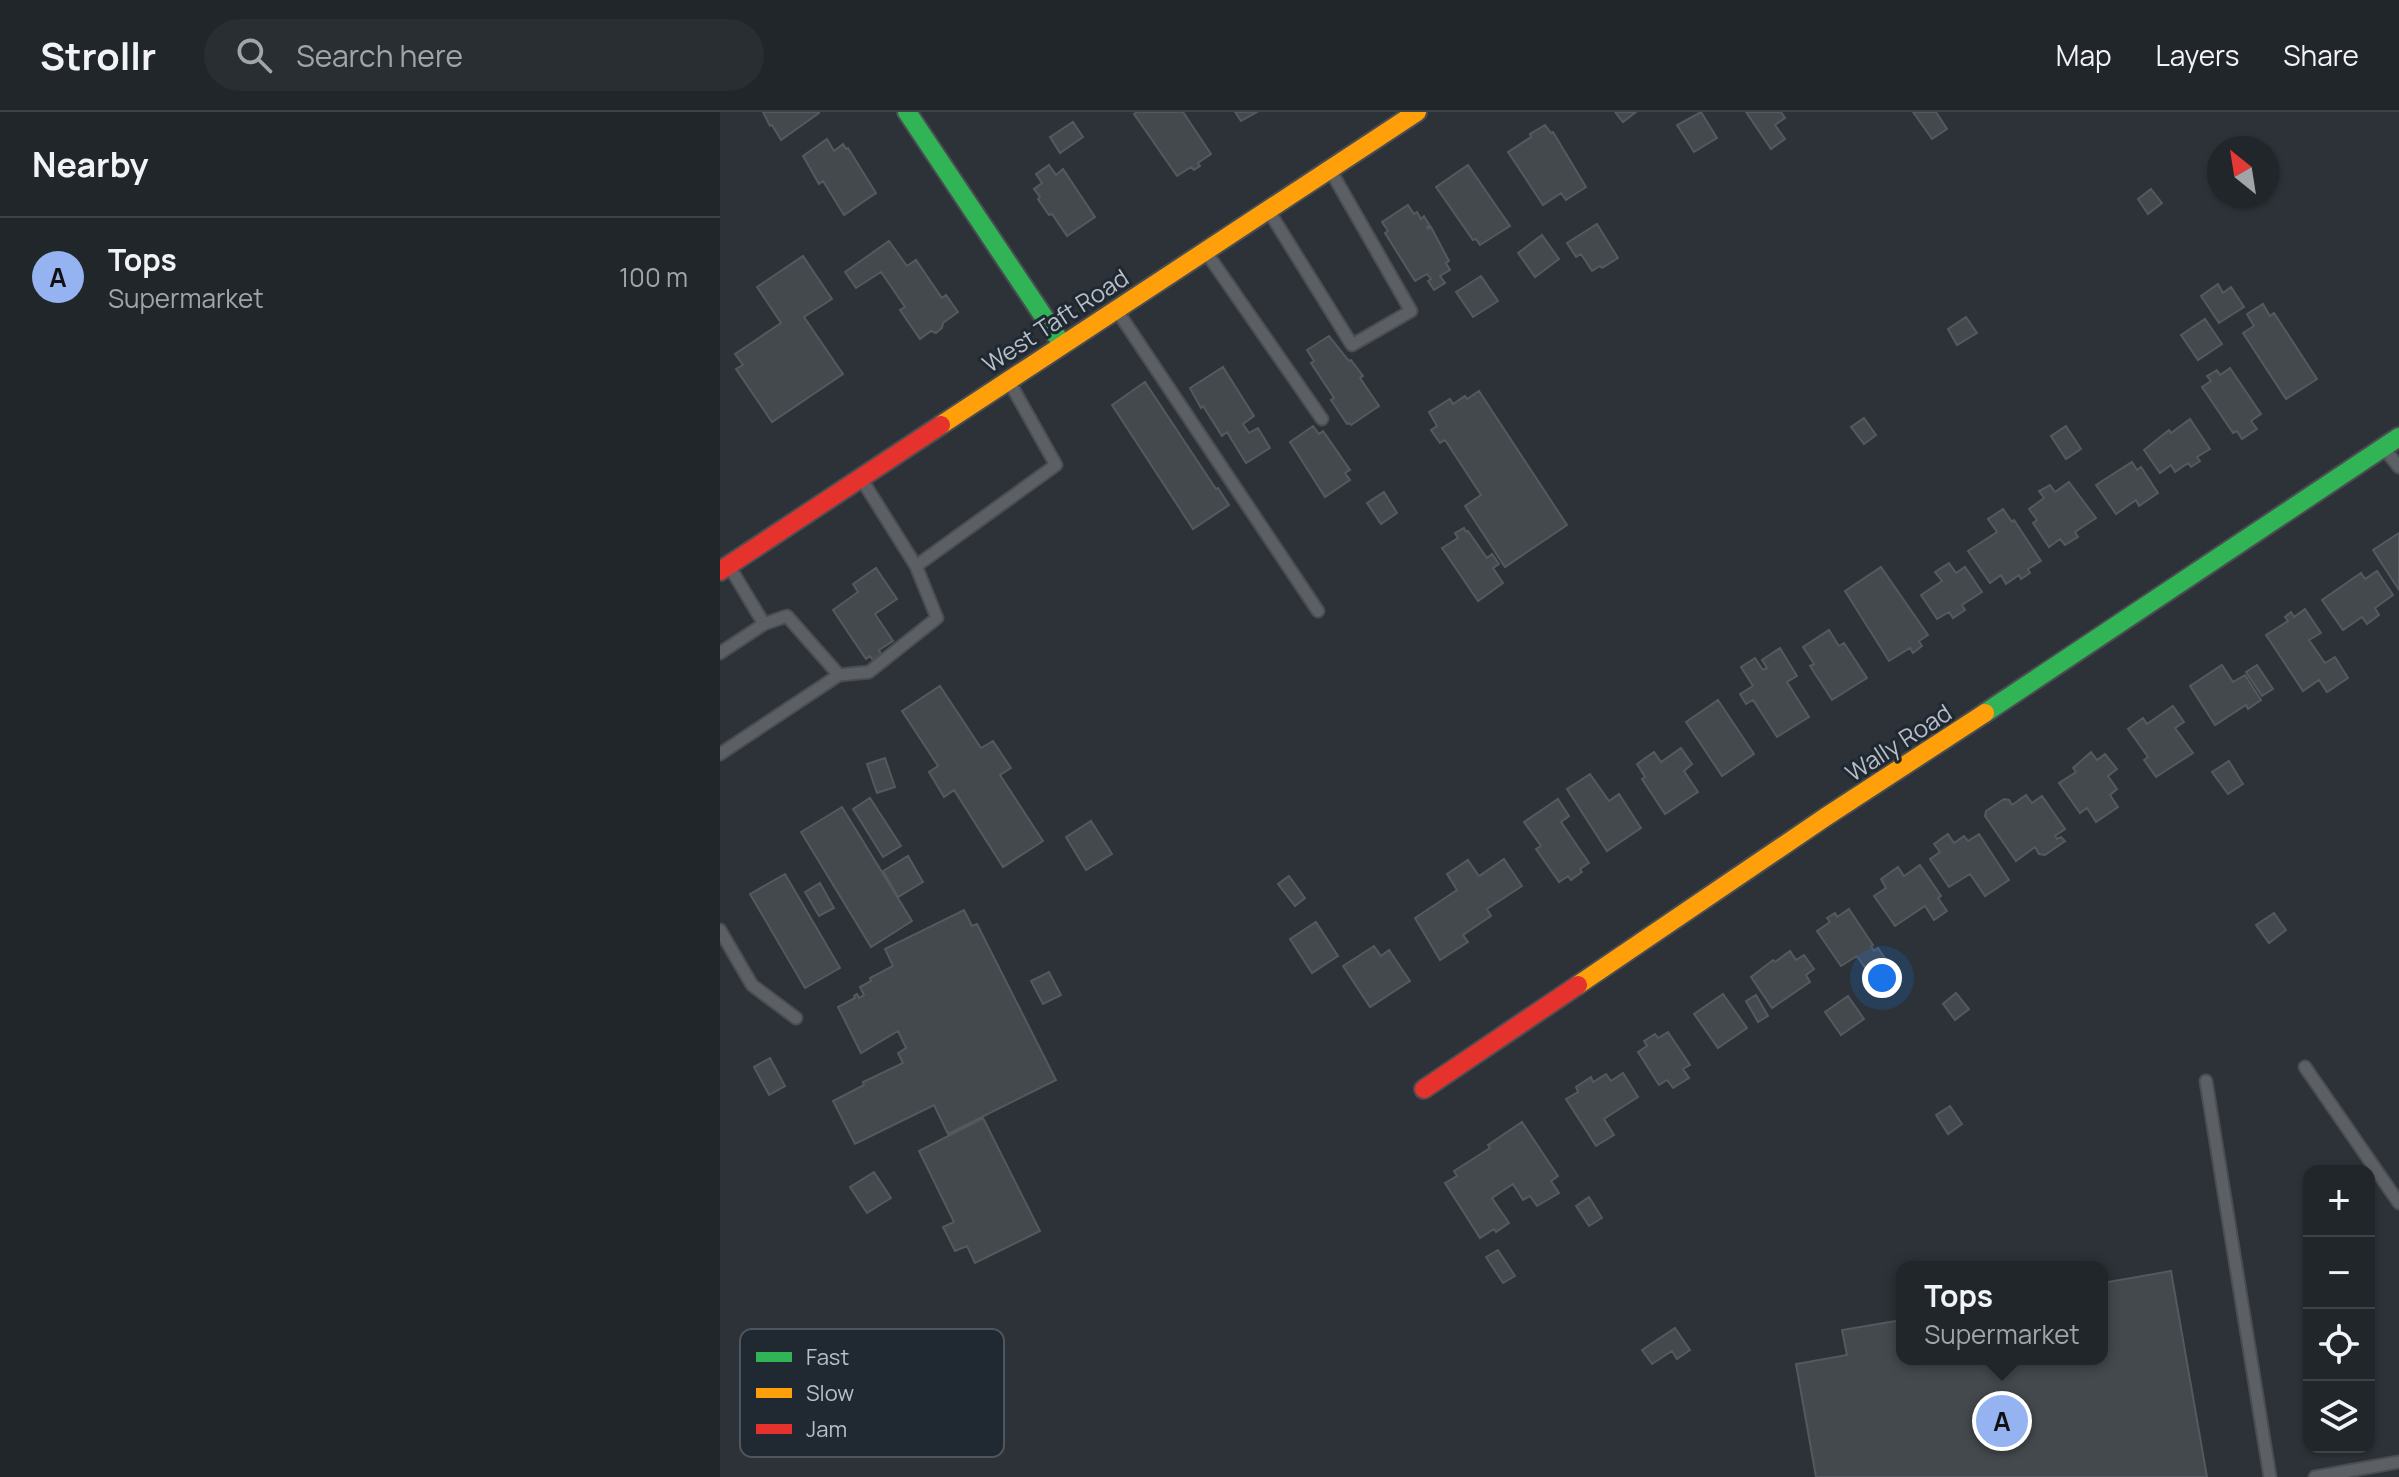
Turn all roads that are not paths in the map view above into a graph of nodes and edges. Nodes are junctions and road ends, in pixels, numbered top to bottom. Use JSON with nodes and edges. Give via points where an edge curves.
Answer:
{"nodes":[{"id":1,"x":907,"y":112,"type":"edge"},
{"id":2,"x":1417,"y":112,"type":"edge"},
{"id":3,"x":1394,"y":118,"type":"edge"},
{"id":4,"x":1329,"y":169,"type":"junction"},
{"id":5,"x":1267,"y":209,"type":"junction"},
{"id":6,"x":1205,"y":251,"type":"junction"},
{"id":7,"x":1116,"y":309,"type":"junction"},
{"id":8,"x":1062,"y":344,"type":"junction"},
{"id":9,"x":1008,"y":379,"type":"junction"},
{"id":10,"x":1322,"y":419,"type":"dead end"},
{"id":11,"x":2391,"y":442,"type":"edge"},
{"id":12,"x":2399,"y":467,"type":"edge"},
{"id":13,"x":860,"y":478,"type":"junction"},
{"id":14,"x":916,"y":566,"type":"junction"},
{"id":15,"x":724,"y":568,"type":"edge"},
{"id":16,"x":1318,"y":611,"type":"dead end"},
{"id":17,"x":764,"y":624,"type":"junction"},
{"id":18,"x":720,"y":653,"type":"edge"},
{"id":19,"x":839,"y":675,"type":"junction"},
{"id":20,"x":720,"y":754,"type":"edge"},
{"id":21,"x":720,"y":930,"type":"edge"},
{"id":22,"x":796,"y":1018,"type":"dead end"},
{"id":23,"x":2305,"y":1067,"type":"dead end"},
{"id":24,"x":2206,"y":1081,"type":"dead end"},
{"id":25,"x":1424,"y":1089,"type":"dead end"},
{"id":26,"x":2399,"y":1203,"type":"edge"},
{"id":27,"x":2399,"y":1462,"type":"edge"},
{"id":28,"x":2270,"y":1477,"type":"edge"},
{"id":29,"x":2315,"y":1477,"type":"edge"}],
"edges":[{"from":1,"to":8,"type":"street"},
{"from":2,"to":3,"type":"street","name":"West Taft Road"},
{"from":3,"to":4,"type":"street","name":"West Taft Road"},
{"from":4,"to":5,"type":"street","name":"West Taft Road"},
{"from":4,"to":5,"type":"lane","via":[[1411,311],[1352,345]]},
{"from":5,"to":6,"type":"street","name":"West Taft Road"},
{"from":6,"to":7,"type":"street","name":"West Taft Road"},
{"from":6,"to":10,"type":"lane"},
{"from":7,"to":8,"type":"street","name":"West Taft Road"},
{"from":7,"to":16,"type":"lane"},
{"from":8,"to":9,"type":"street","name":"West Taft Road"},
{"from":9,"to":13,"type":"street","name":"West Taft Road"},
{"from":9,"to":14,"type":"lane","via":[[1056,465]]},
{"from":11,"to":12,"type":"lane"},
{"from":11,"to":25,"type":"street","name":"Wally Road"},
{"from":13,"to":14,"type":"lane"},
{"from":13,"to":15,"type":"street","name":"West Taft Road"},
{"from":14,"to":19,"type":"lane","via":[[937,618],[869,672]]},
{"from":15,"to":17,"type":"lane"},
{"from":17,"to":18,"type":"lane"},
{"from":17,"to":19,"type":"lane","via":[[787,616]]},
{"from":19,"to":20,"type":"lane"},
{"from":21,"to":22,"type":"lane","via":[[752,985]]},
{"from":23,"to":26,"type":"lane"},
{"from":24,"to":28,"type":"lane"},
{"from":27,"to":29,"type":"lane"}]}
